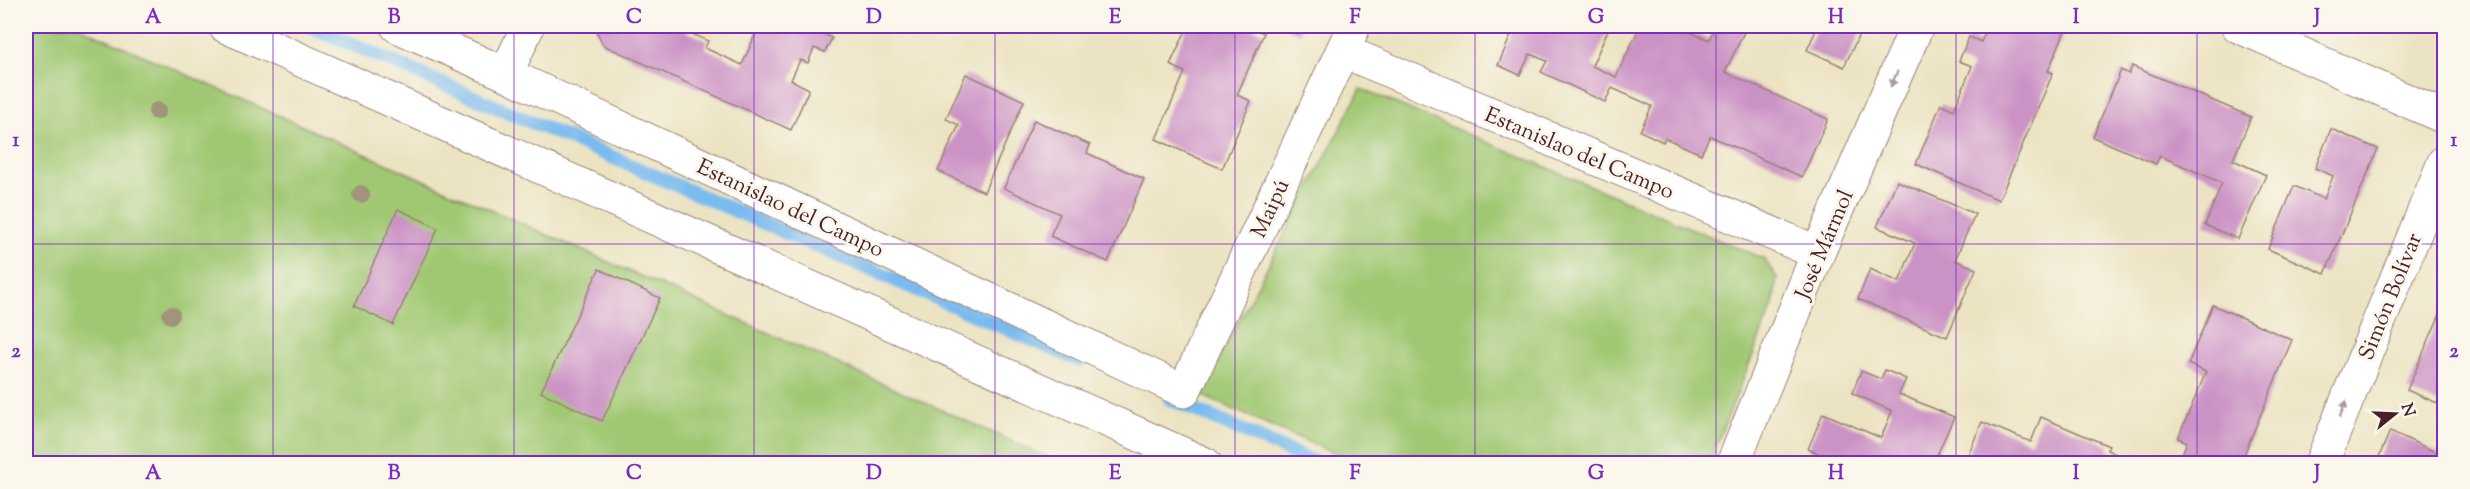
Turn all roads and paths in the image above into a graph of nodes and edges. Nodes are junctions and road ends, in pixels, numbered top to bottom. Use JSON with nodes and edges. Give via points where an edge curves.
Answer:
{"nodes":[{"id":1,"x":225,"y":26,"type":"edge"},
{"id":2,"x":397,"y":26,"type":"edge"},
{"id":3,"x":528,"y":26,"type":"edge"},
{"id":4,"x":1917,"y":26,"type":"edge"},
{"id":5,"x":2238,"y":26,"type":"edge"},
{"id":6,"x":1348,"y":38,"type":"edge"},
{"id":7,"x":506,"y":74,"type":"junction"},
{"id":8,"x":2445,"y":117,"type":"edge"},
{"id":9,"x":2445,"y":162,"type":"edge"},
{"id":10,"x":1818,"y":253,"type":"junction"},
{"id":11,"x":1184,"y":391,"type":"joint"},
{"id":12,"x":1205,"y":464,"type":"edge"},
{"id":13,"x":1733,"y":464,"type":"edge"},
{"id":14,"x":2321,"y":464,"type":"edge"}],
"edges":[{"from":1,"to":12,"type":"street"},
{"from":2,"to":7,"type":"street","name":"Estanislao del Campo"},
{"from":3,"to":7,"type":"street"},
{"from":4,"to":10,"type":"street","name":"José Mármol","one_way":true},
{"from":5,"to":8,"type":"street"},
{"from":6,"to":10,"type":"street","name":"Estanislao del Campo"},
{"from":6,"to":11,"type":"street","name":"Maipú"},
{"from":7,"to":11,"type":"street","name":"Estanislao del Campo"},
{"from":14,"to":9,"type":"street","name":"Simón Bolívar","one_way":true},
{"from":10,"to":13,"type":"street","name":"José Mármol"}]}
